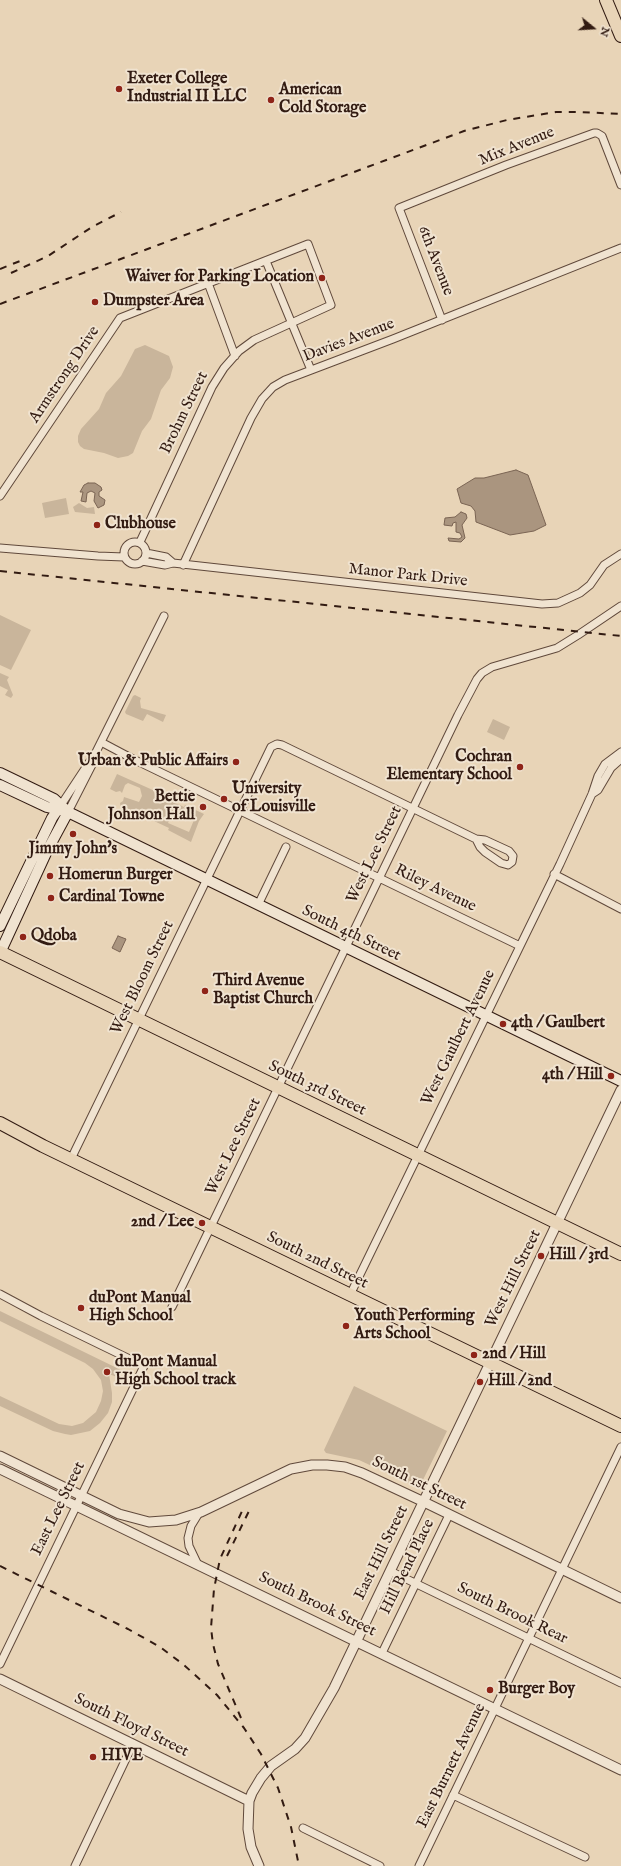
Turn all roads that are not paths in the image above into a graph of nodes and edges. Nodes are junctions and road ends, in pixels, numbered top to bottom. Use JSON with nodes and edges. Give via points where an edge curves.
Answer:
{"nodes":[{"id":1,"x":606,"y":0,"type":"edge"},
{"id":2,"x":621,"y":36,"type":"edge"},
{"id":3,"x":621,"y":185,"type":"edge"},
{"id":4,"x":401,"y":213,"type":"joint"},
{"id":5,"x":621,"y":248,"type":"edge"},
{"id":6,"x":266,"y":261,"type":"junction"},
{"id":7,"x":208,"y":283,"type":"junction"},
{"id":8,"x":331,"y":305,"type":"joint"},
{"id":9,"x":442,"y":320,"type":"junction"},
{"id":10,"x":291,"y":322,"type":"junction"},
{"id":11,"x":235,"y":356,"type":"junction"},
{"id":12,"x":311,"y":370,"type":"junction"},
{"id":13,"x":0,"y":496,"type":"edge"},
{"id":14,"x":140,"y":542,"type":"junction"},
{"id":15,"x":0,"y":548,"type":"edge"},
{"id":16,"x":146,"y":553,"type":"junction"},
{"id":17,"x":621,"y":554,"type":"edge"},
{"id":18,"x":124,"y":557,"type":"junction"},
{"id":19,"x":142,"y":561,"type":"junction"},
{"id":20,"x":173,"y":564,"type":"junction"},
{"id":21,"x":183,"y":565,"type":"junction"},
{"id":22,"x":621,"y":606,"type":"edge"},
{"id":23,"x":164,"y":616,"type":"dead end"},
{"id":24,"x":101,"y":742,"type":"junction"},
{"id":25,"x":96,"y":752,"type":"junction"},
{"id":26,"x":621,"y":752,"type":"edge"},
{"id":27,"x":621,"y":760,"type":"edge"},
{"id":28,"x":0,"y":773,"type":"edge"},
{"id":29,"x":0,"y":785,"type":"edge"},
{"id":30,"x":592,"y":794,"type":"junction"},
{"id":31,"x":413,"y":808,"type":"junction"},
{"id":32,"x":62,"y":809,"type":"junction"},
{"id":33,"x":240,"y":810,"type":"junction"},
{"id":34,"x":476,"y":839,"type":"junction"},
{"id":35,"x":286,"y":847,"type":"dead end"},
{"id":36,"x":554,"y":874,"type":"junction"},
{"id":37,"x":379,"y":877,"type":"junction"},
{"id":38,"x":206,"y":880,"type":"junction"},
{"id":39,"x":258,"y":906,"type":"junction"},
{"id":40,"x":621,"y":909,"type":"edge"},
{"id":41,"x":0,"y":926,"type":"edge"},
{"id":42,"x":520,"y":946,"type":"junction"},
{"id":43,"x":345,"y":948,"type":"junction"},
{"id":44,"x":0,"y":953,"type":"edge"},
{"id":45,"x":485,"y":1016,"type":"junction"},
{"id":46,"x":138,"y":1020,"type":"junction"},
{"id":47,"x":621,"y":1081,"type":"edge"},
{"id":48,"x":278,"y":1087,"type":"junction"},
{"id":49,"x":621,"y":1090,"type":"edge"},
{"id":50,"x":0,"y":1123,"type":"edge"},
{"id":51,"x":418,"y":1155,"type":"junction"},
{"id":52,"x":71,"y":1159,"type":"junction"},
{"id":53,"x":558,"y":1222,"type":"junction"},
{"id":54,"x":210,"y":1227,"type":"junction"},
{"id":55,"x":621,"y":1254,"type":"edge"},
{"id":56,"x":0,"y":1294,"type":"edge"},
{"id":57,"x":350,"y":1295,"type":"junction"},
{"id":58,"x":172,"y":1307,"type":"dead end"},
{"id":59,"x":490,"y":1362,"type":"junction"},
{"id":60,"x":621,"y":1426,"type":"edge"},
{"id":61,"x":621,"y":1447,"type":"edge"},
{"id":62,"x":0,"y":1456,"type":"edge"},
{"id":63,"x":0,"y":1469,"type":"edge"},
{"id":64,"x":81,"y":1496,"type":"junction"},
{"id":65,"x":424,"y":1502,"type":"junction"},
{"id":66,"x":76,"y":1506,"type":"junction"},
{"id":67,"x":198,"y":1513,"type":"junction"},
{"id":68,"x":449,"y":1515,"type":"junction"},
{"id":69,"x":198,"y":1565,"type":"junction"},
{"id":70,"x":562,"y":1570,"type":"junction"},
{"id":71,"x":390,"y":1571,"type":"junction"},
{"id":72,"x":416,"y":1583,"type":"junction"},
{"id":73,"x":621,"y":1598,"type":"edge"},
{"id":74,"x":529,"y":1638,"type":"junction"},
{"id":75,"x":356,"y":1641,"type":"junction"},
{"id":76,"x":382,"y":1653,"type":"junction"},
{"id":77,"x":0,"y":1664,"type":"edge"},
{"id":78,"x":0,"y":1680,"type":"edge"},
{"id":79,"x":621,"y":1683,"type":"edge"},
{"id":80,"x":495,"y":1708,"type":"junction"},
{"id":81,"x":134,"y":1744,"type":"junction"},
{"id":82,"x":621,"y":1770,"type":"edge"},
{"id":83,"x":453,"y":1795,"type":"junction"},
{"id":84,"x":249,"y":1800,"type":"junction"},
{"id":85,"x":303,"y":1828,"type":"dead end"},
{"id":86,"x":585,"y":1857,"type":"dead end"},
{"id":87,"x":75,"y":1866,"type":"edge"},
{"id":88,"x":259,"y":1866,"type":"edge"},
{"id":89,"x":380,"y":1866,"type":"edge"},
{"id":90,"x":419,"y":1866,"type":"edge"}],
"edges":[{"from":1,"to":2,"type":"main road"},
{"from":3,"to":4,"type":"street","name":"Mix Avenue","via":[[602,136],[594,133],[399,208]]},
{"from":4,"to":9,"type":"street","name":"6th Avenue"},
{"from":5,"to":9,"type":"street","name":"Davies Avenue"},
{"from":6,"to":7,"type":"street","name":"Armstrong Drive"},
{"from":6,"to":8,"type":"street","name":"Armstrong Drive","via":[[308,244]]},
{"from":6,"to":10,"type":"street"},
{"from":7,"to":11,"type":"street"},
{"from":7,"to":13,"type":"street","name":"Armstrong Drive","via":[[120,318]]},
{"from":8,"to":10,"type":"street","name":"Brohm Street"},
{"from":9,"to":12,"type":"street","name":"Davies Avenue"},
{"from":10,"to":11,"type":"street","name":"Brohm Street","via":[[254,340]]},
{"from":10,"to":12,"type":"street"},
{"from":11,"to":14,"type":"street","name":"Brohm Street","via":[[212,386]]},
{"from":12,"to":21,"type":"street","name":"Davies Avenue","via":[[284,380],[262,399]]},
{"from":14,"to":16,"type":"street"},
{"from":14,"to":18,"type":"street","via":[[127,544]]},
{"from":15,"to":18,"type":"street","name":"Manor Park Drive"},
{"from":16,"to":19,"type":"street"},
{"from":16,"to":20,"type":"street","name":"Manor Park Drive","via":[[166,556]]},
{"from":17,"to":21,"type":"street","name":"Manor Park Drive","via":[[604,565],[590,585],[580,593],[558,603],[542,604]]},
{"from":18,"to":19,"type":"street","name":"Manor Park Drive","via":[[134,564]]},
{"from":19,"to":20,"type":"street","name":"Manor Park Drive"},
{"from":20,"to":21,"type":"street","name":"Manor Park Drive"},
{"from":22,"to":31,"type":"street","name":"West Lee Street","via":[[556,648],[492,668],[479,676]]},
{"from":23,"to":24,"type":"street"},
{"from":24,"to":25,"type":"street"},
{"from":24,"to":33,"type":"street","name":"Riley Avenue"},
{"from":25,"to":32,"type":"street"},
{"from":25,"to":32,"type":"street","via":[[93,763]]},
{"from":26,"to":30,"type":"street","name":"West Gaulbert Avenue","via":[[612,757],[602,769]]},
{"from":27,"to":30,"type":"street","name":"West Gaulbert Avenue","via":[[611,768],[598,790]]},
{"from":28,"to":32,"type":"main road","name":"South 4th Street","via":[[54,799]]},
{"from":29,"to":32,"type":"main road","name":"South 4th Street","via":[[47,808]]},
{"from":30,"to":36,"type":"street","name":"West Gaulbert Avenue"},
{"from":31,"to":33,"type":"street","name":"West Bloom Street","via":[[282,745],[274,745],[267,752]]},
{"from":31,"to":34,"type":"street"},
{"from":31,"to":37,"type":"street","name":"West Lee Street"},
{"from":32,"to":38,"type":"main road","name":"South 4th Street"},
{"from":32,"to":41,"type":"main road"},
{"from":32,"to":44,"type":"main road","via":[[47,851]]},
{"from":33,"to":37,"type":"street","name":"Riley Avenue"},
{"from":33,"to":38,"type":"street","name":"West Bloom Street"},
{"from":34,"to":34,"type":"street","via":[[485,840],[509,851],[513,856],[512,862],[508,865],[495,859],[480,847]]},
{"from":35,"to":39,"type":"street"},
{"from":36,"to":40,"type":"street"},
{"from":36,"to":42,"type":"street","name":"West Gaulbert Avenue"},
{"from":37,"to":42,"type":"street","name":"Riley Avenue"},
{"from":37,"to":43,"type":"street","name":"West Lee Street"},
{"from":38,"to":39,"type":"main road","name":"South 4th Street"},
{"from":38,"to":46,"type":"street","name":"West Bloom Street"},
{"from":39,"to":43,"type":"main road","name":"South 4th Street"},
{"from":42,"to":45,"type":"street","name":"West Gaulbert Avenue"},
{"from":43,"to":45,"type":"main road","name":"South 4th Street"},
{"from":43,"to":48,"type":"street","name":"West Lee Street"},
{"from":44,"to":46,"type":"main road","name":"South 3rd Street"},
{"from":45,"to":47,"type":"main road","name":"South 4th Street"},
{"from":45,"to":51,"type":"street","name":"West Gaulbert Avenue"},
{"from":46,"to":48,"type":"main road","name":"South 3rd Street"},
{"from":46,"to":52,"type":"street","name":"West Bloom Street"},
{"from":48,"to":51,"type":"main road","name":"South 3rd Street"},
{"from":48,"to":54,"type":"street","name":"West Lee Street"},
{"from":49,"to":53,"type":"street","name":"West Hill Street"},
{"from":50,"to":52,"type":"main road","name":"South 2nd Street"},
{"from":51,"to":53,"type":"main road","name":"South 3rd Street"},
{"from":51,"to":57,"type":"street","name":"West Gaulbert Avenue"},
{"from":52,"to":54,"type":"main road","name":"South 2nd Street"},
{"from":53,"to":55,"type":"main road","name":"South 3rd Street"},
{"from":53,"to":59,"type":"street","name":"West Hill Street"},
{"from":54,"to":57,"type":"main road","name":"South 2nd Street"},
{"from":54,"to":58,"type":"street","name":"West Lee Street"},
{"from":56,"to":64,"type":"street","name":"East Lee Street","via":[[144,1366]]},
{"from":57,"to":59,"type":"main road","name":"South 2nd Street"},
{"from":59,"to":60,"type":"main road","name":"South 2nd Street"},
{"from":59,"to":65,"type":"street","name":"West Hill Street"},
{"from":61,"to":70,"type":"street","name":"East Burnett Avenue"},
{"from":62,"to":64,"type":"street"},
{"from":63,"to":66,"type":"street","name":"South Brook Street"},
{"from":64,"to":66,"type":"street","name":"East Lee Street"},
{"from":64,"to":67,"type":"street","name":"South 1st Street","via":[[140,1521],[176,1520]]},
{"from":65,"to":67,"type":"street","name":"South 1st Street","via":[[355,1470],[335,1465],[312,1465],[283,1472]]},
{"from":65,"to":68,"type":"street","name":"South 1st Street"},
{"from":65,"to":71,"type":"street","name":"East Hill Street"},
{"from":66,"to":69,"type":"street","name":"South Brook Street"},
{"from":66,"to":77,"type":"street","name":"East Lee Street"},
{"from":67,"to":69,"type":"street","via":[[188,1538]]},
{"from":68,"to":70,"type":"street","name":"South 1st Street"},
{"from":68,"to":72,"type":"street","name":"Hill Bend Place"},
{"from":69,"to":75,"type":"street","name":"South Brook Street"},
{"from":70,"to":73,"type":"street","name":"South 1st Street"},
{"from":70,"to":74,"type":"street","name":"East Burnett Avenue"},
{"from":71,"to":72,"type":"street","name":"South Brook Rear"},
{"from":71,"to":75,"type":"street","name":"East Hill Street"},
{"from":72,"to":74,"type":"street","name":"South Brook Rear"},
{"from":72,"to":76,"type":"street","name":"Hill Bend Place"},
{"from":74,"to":79,"type":"street","name":"South Brook Rear"},
{"from":74,"to":80,"type":"street","name":"East Burnett Avenue"},
{"from":75,"to":76,"type":"street","name":"South Brook Street"},
{"from":75,"to":84,"type":"street","name":"East Hill Street","via":[[313,1727],[301,1743],[271,1766]]},
{"from":76,"to":80,"type":"street","name":"South Brook Street"},
{"from":78,"to":81,"type":"street","name":"South Floyd Street"},
{"from":80,"to":82,"type":"street","name":"South Brook Street"},
{"from":80,"to":83,"type":"street","name":"East Burnett Avenue"},
{"from":81,"to":84,"type":"street","name":"South Floyd Street"},
{"from":81,"to":87,"type":"street"},
{"from":83,"to":86,"type":"street"},
{"from":83,"to":90,"type":"street","name":"East Burnett Avenue"},
{"from":84,"to":88,"type":"street","name":"East Hill Street","via":[[248,1837]]},
{"from":85,"to":89,"type":"street"}]}
